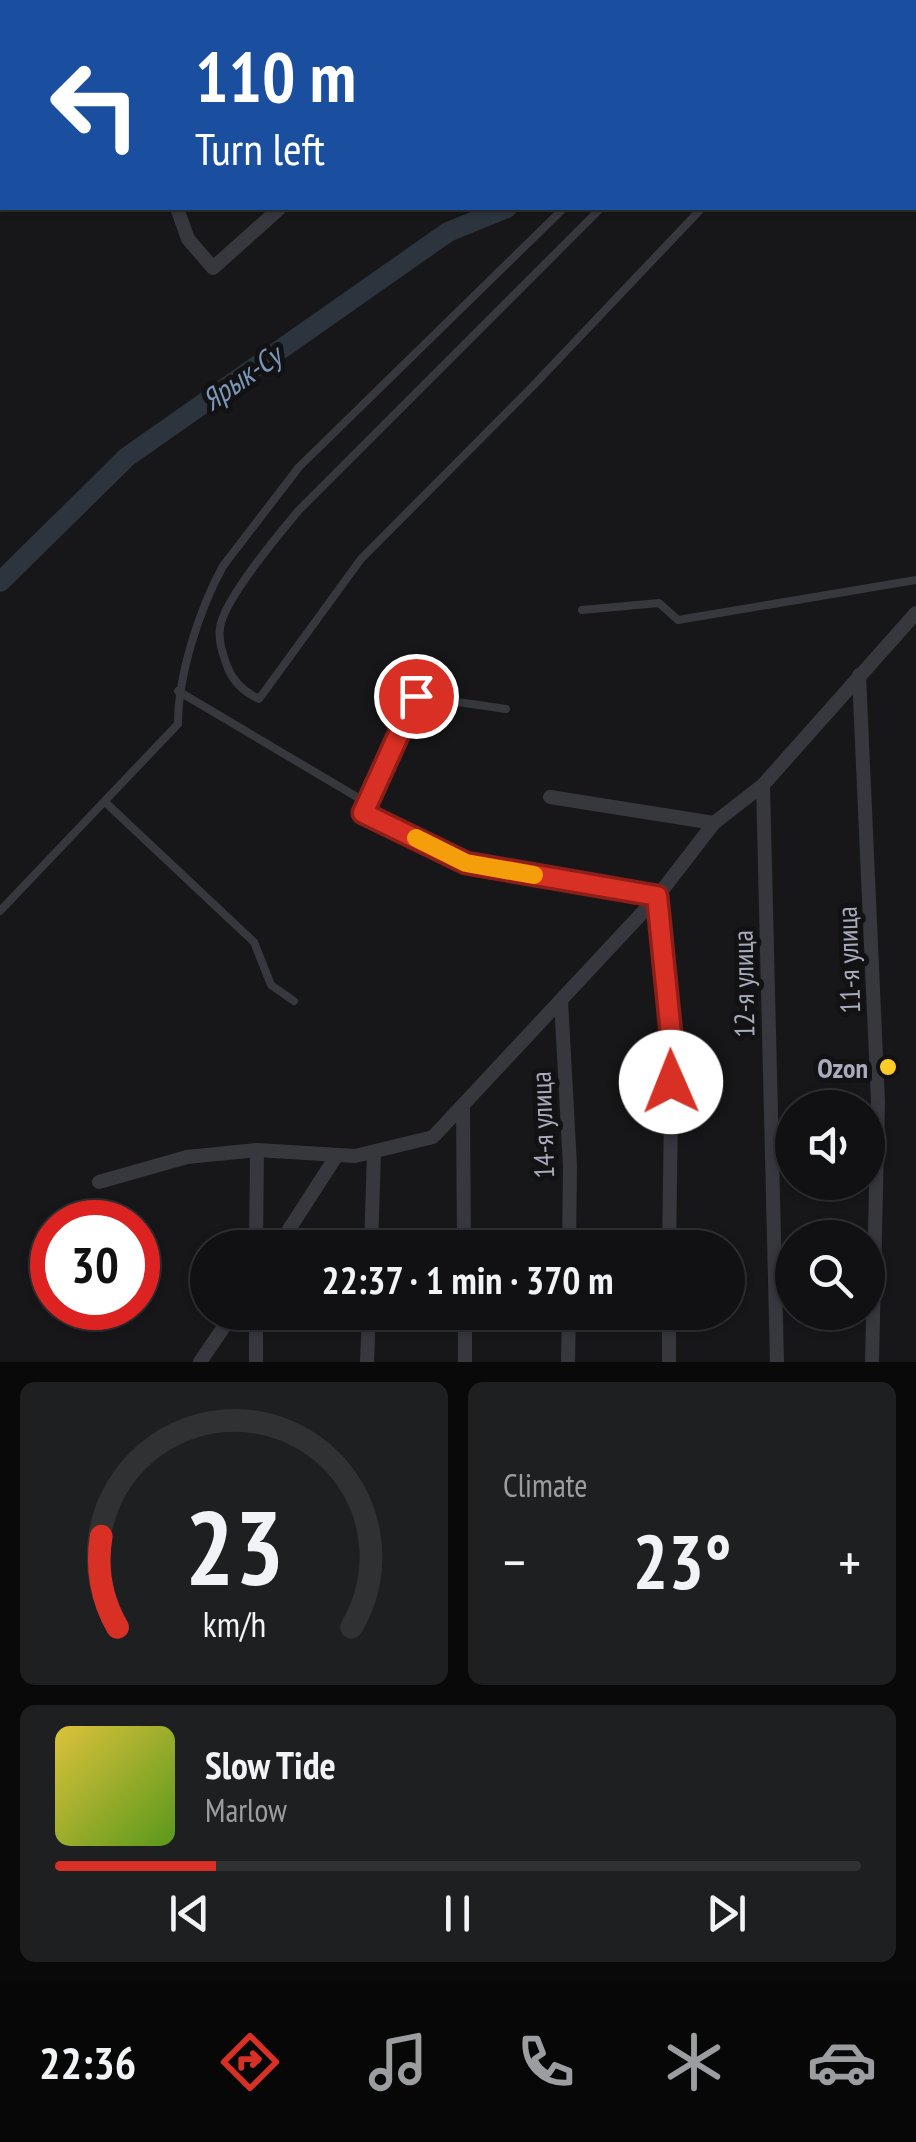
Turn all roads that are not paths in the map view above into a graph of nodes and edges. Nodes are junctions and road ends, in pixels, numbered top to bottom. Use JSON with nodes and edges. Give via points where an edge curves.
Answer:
{"nodes":[{"id":1,"x":178,"y":210,"type":"edge"},
{"id":2,"x":278,"y":210,"type":"edge"},
{"id":3,"x":562,"y":210,"type":"edge"},
{"id":4,"x":598,"y":210,"type":"edge"},
{"id":5,"x":700,"y":210,"type":"edge"},
{"id":6,"x":916,"y":580,"type":"edge"},
{"id":7,"x":582,"y":610,"type":"dead end"},
{"id":8,"x":916,"y":613,"type":"edge"},
{"id":9,"x":859,"y":675,"type":"junction"},
{"id":10,"x":178,"y":691,"type":"junction"},
{"id":11,"x":506,"y":710,"type":"dead end"},
{"id":12,"x":763,"y":785,"type":"junction"},
{"id":13,"x":550,"y":797,"type":"dead end"},
{"id":14,"x":105,"y":802,"type":"junction"},
{"id":15,"x":367,"y":803,"type":"junction"},
{"id":16,"x":714,"y":823,"type":"junction"},
{"id":17,"x":466,"y":863,"type":"joint"},
{"id":18,"x":657,"y":896,"type":"junction"},
{"id":19,"x":0,"y":910,"type":"edge"},
{"id":20,"x":561,"y":1000,"type":"junction"},
{"id":21,"x":294,"y":1001,"type":"dead end"},
{"id":22,"x":463,"y":1105,"type":"junction"},
{"id":23,"x":257,"y":1150,"type":"junction"},
{"id":24,"x":374,"y":1152,"type":"junction"},
{"id":25,"x":337,"y":1155,"type":"junction"},
{"id":26,"x":99,"y":1182,"type":"dead end"},
{"id":27,"x":256,"y":1230,"type":"edge"},
{"id":28,"x":289,"y":1230,"type":"edge"},
{"id":29,"x":372,"y":1230,"type":"edge"},
{"id":30,"x":464,"y":1230,"type":"edge"},
{"id":31,"x":569,"y":1230,"type":"edge"},
{"id":32,"x":669,"y":1230,"type":"edge"},
{"id":33,"x":222,"y":1330,"type":"edge"},
{"id":34,"x":256,"y":1330,"type":"edge"},
{"id":35,"x":368,"y":1330,"type":"edge"},
{"id":36,"x":465,"y":1330,"type":"edge"},
{"id":37,"x":568,"y":1330,"type":"edge"},
{"id":38,"x":669,"y":1330,"type":"edge"},
{"id":39,"x":200,"y":1362,"type":"edge"},
{"id":40,"x":256,"y":1362,"type":"edge"},
{"id":41,"x":367,"y":1362,"type":"edge"},
{"id":42,"x":465,"y":1362,"type":"edge"},
{"id":43,"x":568,"y":1362,"type":"edge"},
{"id":44,"x":669,"y":1362,"type":"edge"},
{"id":45,"x":777,"y":1362,"type":"edge"},
{"id":46,"x":872,"y":1362,"type":"edge"}],
"edges":[{"from":1,"to":2,"type":"street","via":[[188,239],[214,268]]},
{"from":3,"to":10,"type":"lane","via":[[299,468],[218,575]]},
{"from":4,"to":5,"type":"lane","via":[[299,510],[255,564],[220,624],[230,675],[245,692],[259,699],[360,559]]},
{"from":6,"to":7,"type":"lane","via":[[678,620],[659,604]]},
{"from":8,"to":9,"type":"street"},
{"from":9,"to":12,"type":"street"},
{"from":9,"to":46,"type":"street","name":"11-я улица","via":[[878,1102]]},
{"from":10,"to":14,"type":"lane","via":[[178,724]]},
{"from":10,"to":15,"type":"lane"},
{"from":11,"to":15,"type":"lane","via":[[416,696]]},
{"from":12,"to":16,"type":"street"},
{"from":12,"to":45,"type":"street","name":"12-я улица"},
{"from":13,"to":16,"type":"street"},
{"from":14,"to":19,"type":"lane"},
{"from":14,"to":21,"type":"lane","via":[[254,942],[271,985]]},
{"from":15,"to":17,"type":"lane","via":[[363,813]]},
{"from":16,"to":18,"type":"street"},
{"from":17,"to":18,"type":"street"},
{"from":18,"to":20,"type":"street"},
{"from":18,"to":32,"type":"street","via":[[672,1044]]},
{"from":20,"to":22,"type":"street"},
{"from":20,"to":31,"type":"street","name":"14-я улица"},
{"from":22,"to":24,"type":"street","via":[[434,1137]]},
{"from":22,"to":30,"type":"street"},
{"from":23,"to":25,"type":"street"},
{"from":23,"to":26,"type":"street","via":[[186,1157]]},
{"from":23,"to":27,"type":"street"},
{"from":24,"to":25,"type":"street"},
{"from":24,"to":29,"type":"street"},
{"from":25,"to":28,"type":"street"},
{"from":33,"to":39,"type":"street"},
{"from":34,"to":40,"type":"street"},
{"from":35,"to":41,"type":"street"},
{"from":36,"to":42,"type":"street"},
{"from":37,"to":43,"type":"street"},
{"from":38,"to":44,"type":"street"}]}
